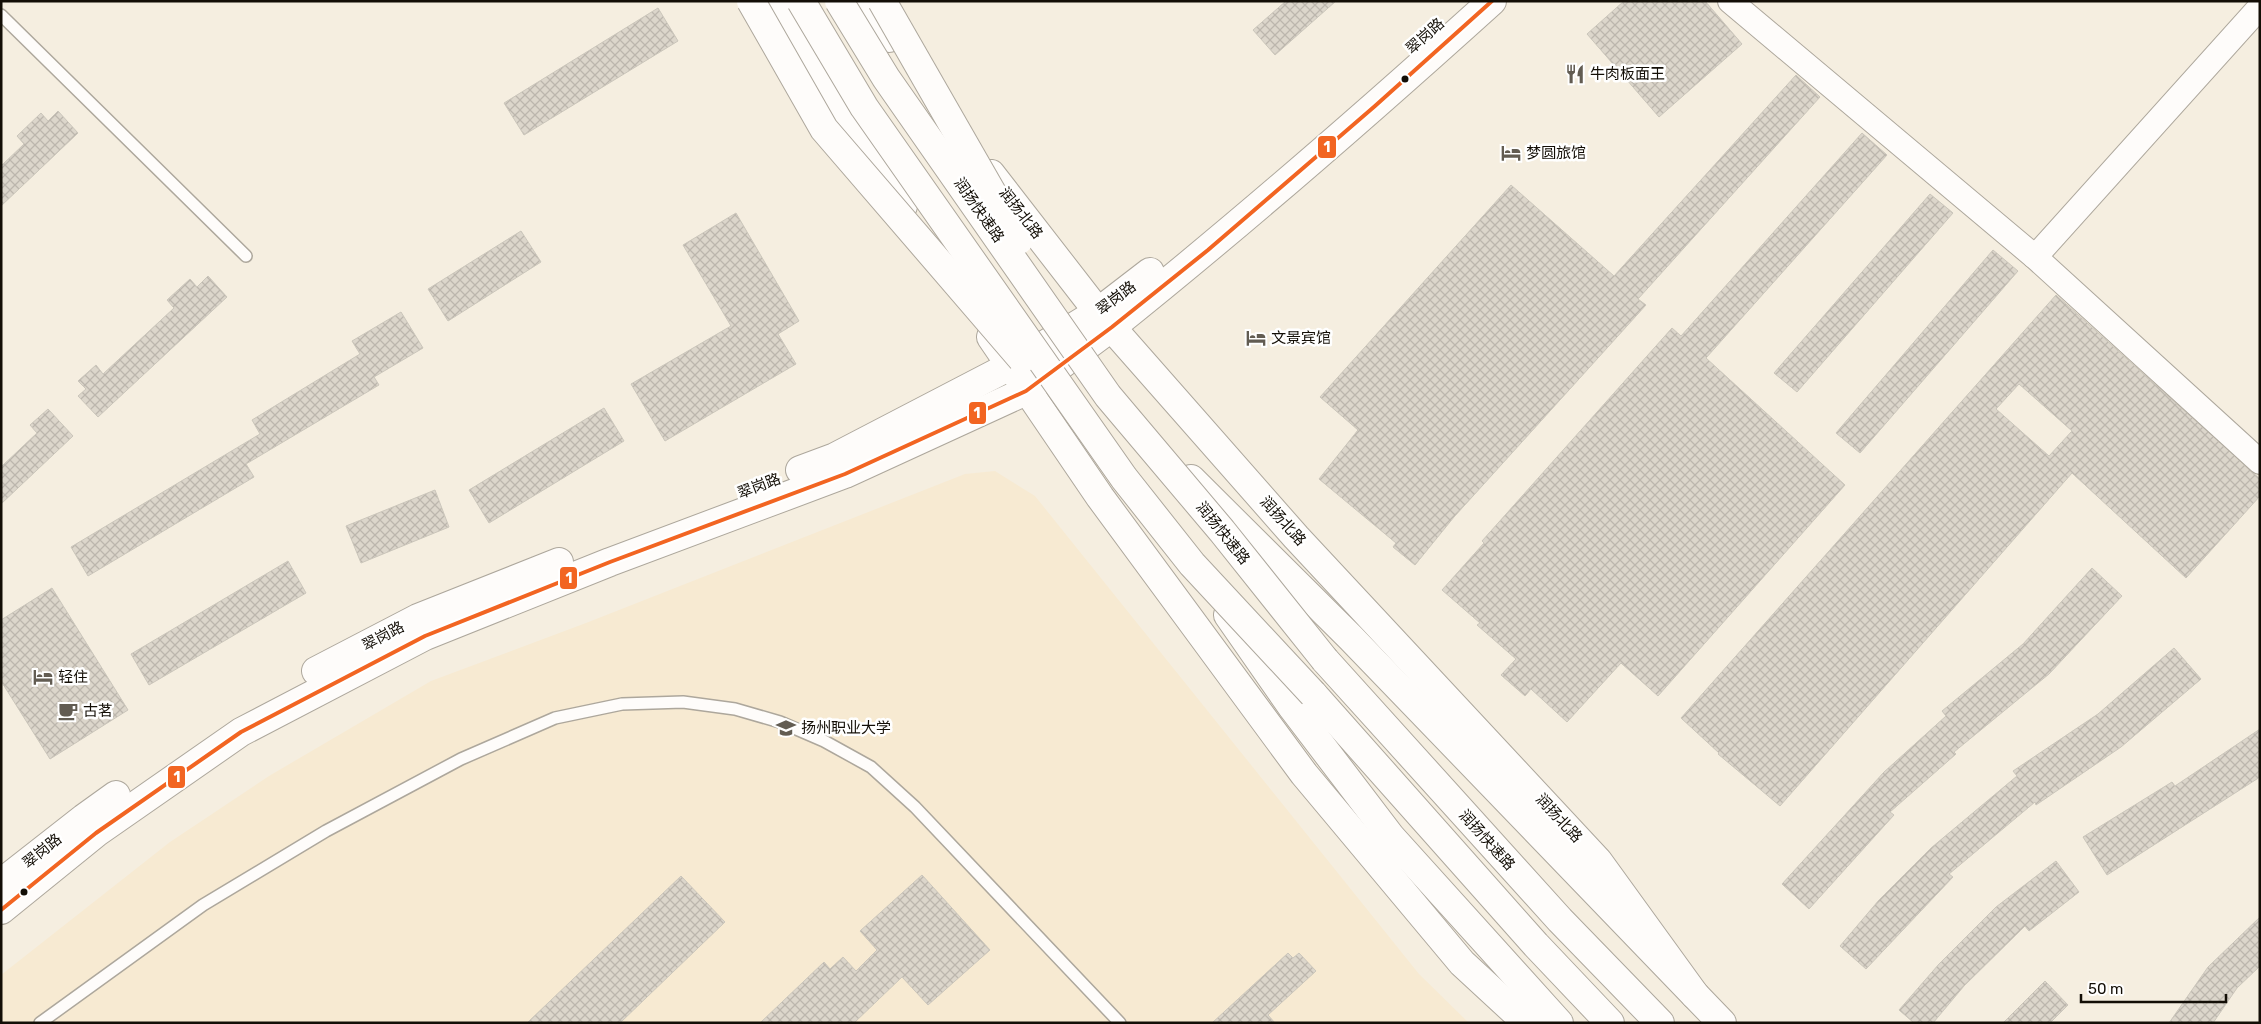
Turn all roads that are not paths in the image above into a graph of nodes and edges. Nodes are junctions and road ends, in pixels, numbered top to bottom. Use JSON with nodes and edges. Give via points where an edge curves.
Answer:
{"nodes":[{"id":1,"x":751,"y":1,"type":"edge"},
{"id":2,"x":776,"y":1,"type":"edge"},
{"id":3,"x":801,"y":1,"type":"edge"},
{"id":4,"x":839,"y":1,"type":"edge"},
{"id":5,"x":866,"y":1,"type":"edge"},
{"id":6,"x":882,"y":1,"type":"edge"},
{"id":7,"x":1463,"y":1,"type":"edge"},
{"id":8,"x":1492,"y":1,"type":"edge"},
{"id":9,"x":1730,"y":1,"type":"edge"},
{"id":10,"x":2260,"y":7,"type":"edge"},
{"id":11,"x":1,"y":15,"type":"edge"},
{"id":12,"x":246,"y":256,"type":"dead end"},
{"id":13,"x":2035,"y":257,"type":"junction"},
{"id":14,"x":1105,"y":319,"type":"junction"},
{"id":15,"x":1010,"y":366,"type":"junction"},
{"id":16,"x":1026,"y":391,"type":"junction"},
{"id":17,"x":1108,"y":396,"type":"junction"},
{"id":18,"x":2260,"y":462,"type":"edge"},
{"id":19,"x":1124,"y":478,"type":"junction"},
{"id":20,"x":1302,"y":700,"type":"junction"},
{"id":21,"x":1,"y":884,"type":"edge"},
{"id":22,"x":1,"y":910,"type":"edge"},
{"id":23,"x":1695,"y":994,"type":"junction"},
{"id":24,"x":40,"y":1023,"type":"edge"},
{"id":25,"x":1120,"y":1023,"type":"edge"},
{"id":26,"x":1527,"y":1023,"type":"edge"},
{"id":27,"x":1559,"y":1023,"type":"edge"},
{"id":28,"x":1610,"y":1023,"type":"edge"},
{"id":29,"x":1660,"y":1023,"type":"edge"},
{"id":30,"x":1722,"y":1023,"type":"edge"}],
"edges":[{"from":1,"to":19,"type":"main road","bridge":true,"via":[[824,129]]},
{"from":2,"to":15,"type":"main road","via":[[841,114]]},
{"from":3,"to":19,"type":"main road","bridge":true,"via":[[864,107]]},
{"from":4,"to":17,"type":"main road","name":"润扬快速路","bridge":true,"via":[[886,78]]},
{"from":5,"to":14,"type":"main road","name":"润扬北路","via":[[910,70]]},
{"from":6,"to":17,"type":"main road","bridge":true},
{"from":7,"to":14,"type":"main road","name":"翠岗路"},
{"from":8,"to":14,"type":"main road","name":"翠岗路","via":[[1216,243]]},
{"from":9,"to":13,"type":"street"},
{"from":10,"to":13,"type":"street"},
{"from":11,"to":12,"type":"lane"},
{"from":13,"to":18,"type":"street"},
{"from":14,"to":15,"type":"main road","name":"翠岗路"},
{"from":14,"to":16,"type":"main road","name":"翠岗路"},
{"from":14,"to":23,"type":"main road","name":"润扬北路","via":[[1296,537],[1598,861]]},
{"from":15,"to":16,"type":"main road"},
{"from":15,"to":21,"type":"main road","name":"翠岗路","via":[[834,457],[418,618],[229,717],[84,818]]},
{"from":16,"to":22,"type":"main road","name":"翠岗路","via":[[845,474],[425,636],[241,732],[96,833]]},
{"from":16,"to":26,"type":"main road","via":[[1304,774],[1462,963]]},
{"from":17,"to":23,"type":"main road","bridge":true,"via":[[1351,638]]},
{"from":17,"to":29,"type":"main road","name":"润扬快速路","bridge":true,"via":[[1222,530],[1325,660],[1560,920]]},
{"from":19,"to":20,"type":"main road","bridge":true},
{"from":20,"to":27,"type":"main road","via":[[1391,837]]},
{"from":20,"to":28,"type":"main road"},
{"from":23,"to":30,"type":"main road","name":"润扬北路"},
{"from":24,"to":25,"type":"lane","via":[[203,905],[326,831],[461,759],[555,718],[622,704],[683,702],[735,709],[780,722],[871,767],[915,807]]}]}
